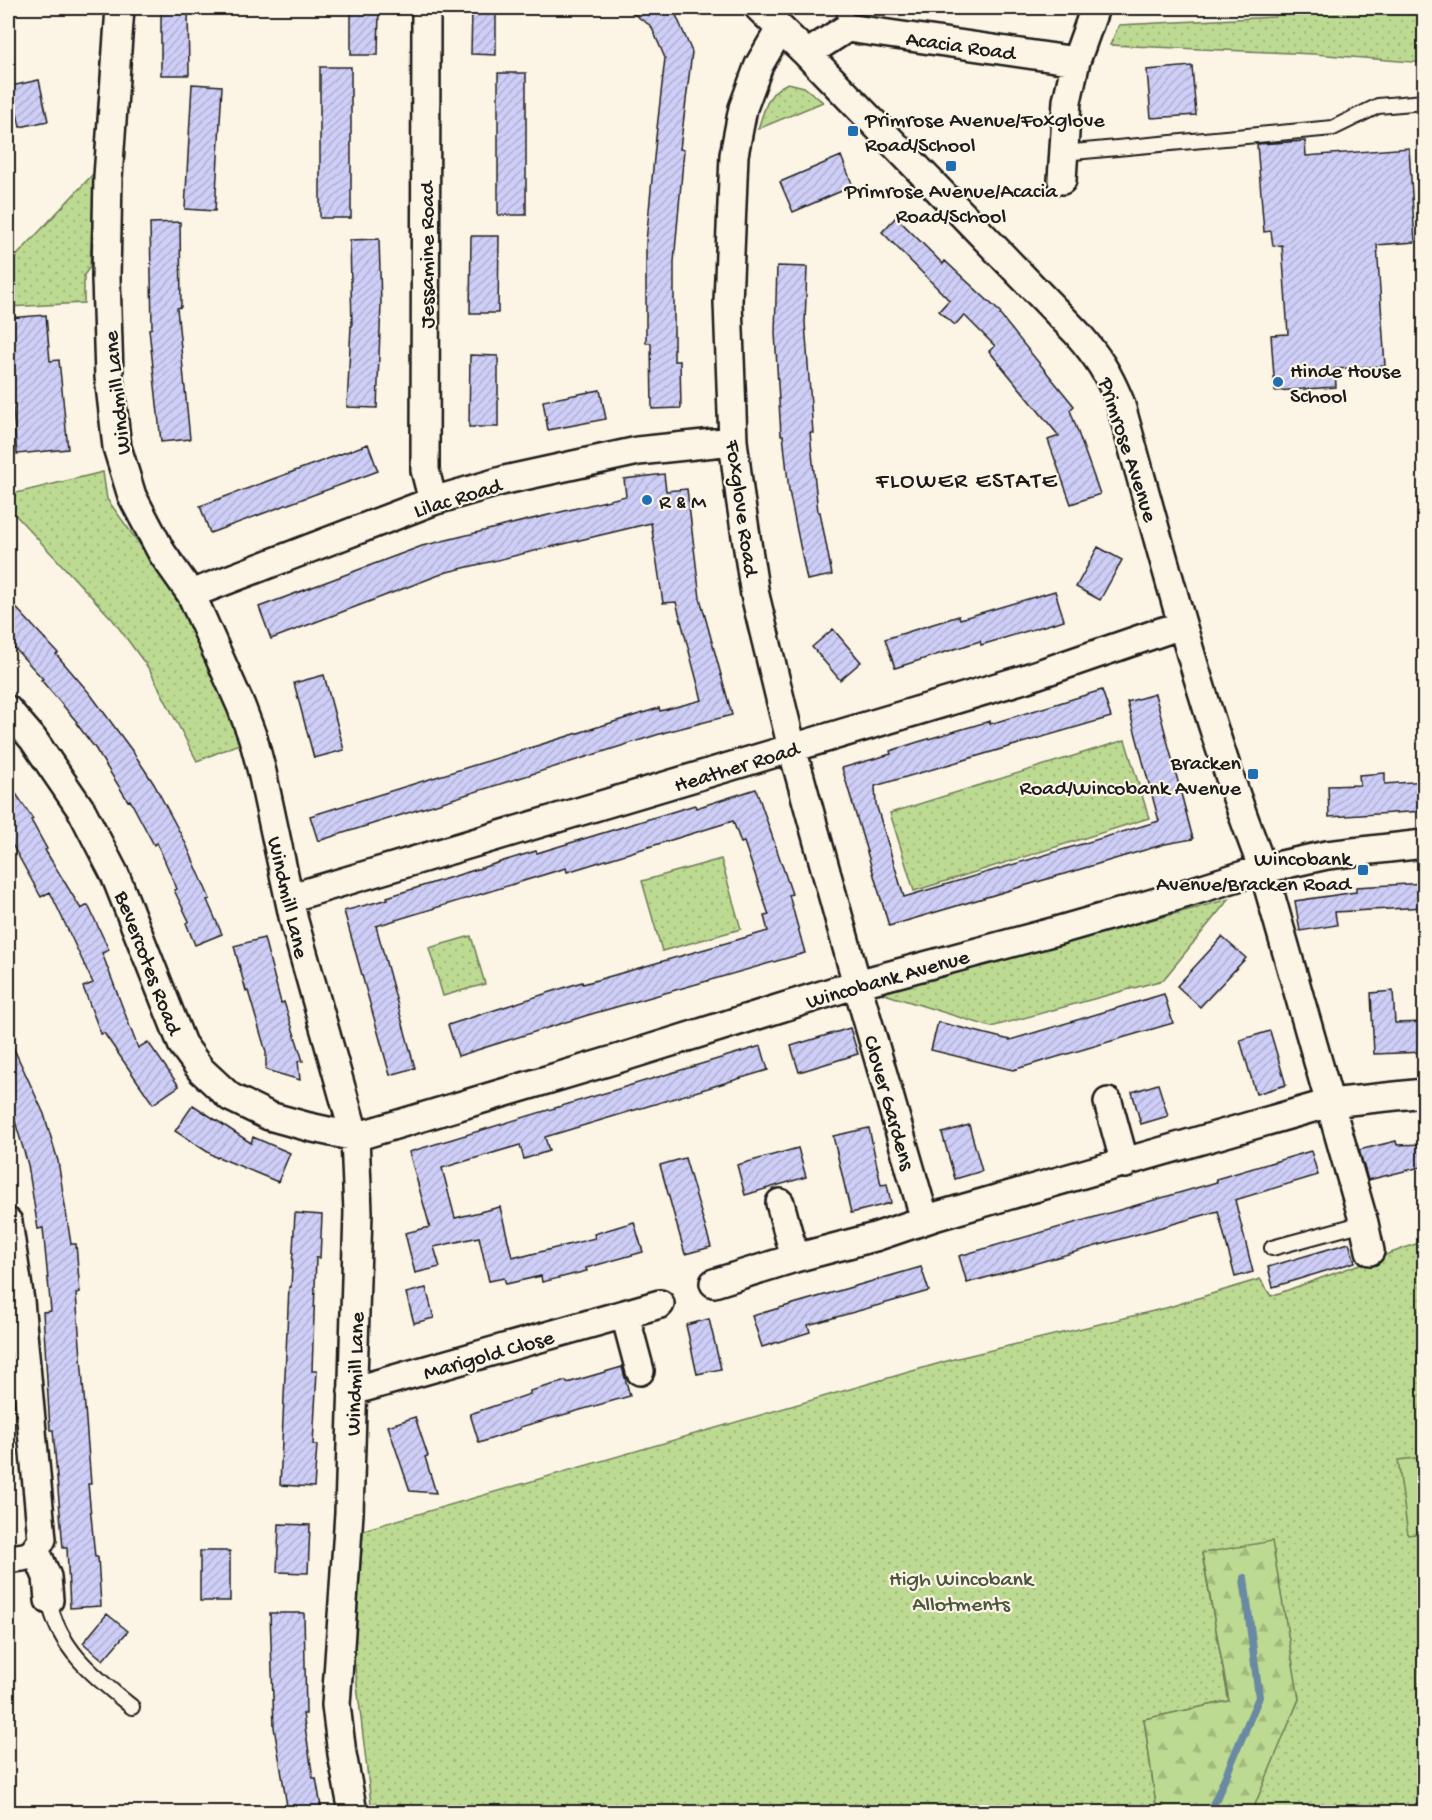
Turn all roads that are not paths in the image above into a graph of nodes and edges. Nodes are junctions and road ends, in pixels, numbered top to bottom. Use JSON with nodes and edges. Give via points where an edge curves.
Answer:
{"nodes":[{"id":1,"x":120,"y":8,"type":"edge"},
{"id":2,"x":426,"y":8,"type":"edge"},
{"id":3,"x":759,"y":8,"type":"edge"},
{"id":4,"x":1095,"y":8,"type":"edge"},
{"id":5,"x":845,"y":18,"type":"edge"},
{"id":6,"x":780,"y":28,"type":"junction"},
{"id":7,"x":807,"y":54,"type":"junction"},
{"id":8,"x":1076,"y":61,"type":"junction"},
{"id":9,"x":1425,"y":102,"type":"edge"},
{"id":10,"x":1063,"y":153,"type":"junction"},
{"id":11,"x":1062,"y":180,"type":"dead end"},
{"id":12,"x":734,"y":441,"type":"junction"},
{"id":13,"x":433,"y":501,"type":"junction"},
{"id":14,"x":192,"y":594,"type":"junction"},
{"id":15,"x":1181,"y":625,"type":"junction"},
{"id":16,"x":8,"y":710,"type":"edge"},
{"id":17,"x":792,"y":748,"type":"junction"},
{"id":18,"x":1425,"y":844,"type":"edge"},
{"id":19,"x":1263,"y":869,"type":"junction"},
{"id":20,"x":289,"y":898,"type":"junction"},
{"id":21,"x":857,"y":984,"type":"junction"},
{"id":22,"x":1425,"y":1093,"type":"edge"},
{"id":23,"x":1108,"y":1102,"type":"dead end"},
{"id":24,"x":1330,"y":1103,"type":"junction"},
{"id":25,"x":355,"y":1137,"type":"junction"},
{"id":26,"x":1125,"y":1164,"type":"junction"},
{"id":27,"x":780,"y":1203,"type":"dead end"},
{"id":28,"x":925,"y":1220,"type":"junction"},
{"id":29,"x":8,"y":1222,"type":"edge"},
{"id":30,"x":1364,"y":1223,"type":"junction"},
{"id":31,"x":1272,"y":1248,"type":"dead end"},
{"id":32,"x":1370,"y":1251,"type":"dead end"},
{"id":33,"x":795,"y":1258,"type":"junction"},
{"id":34,"x":714,"y":1283,"type":"dead end"},
{"id":35,"x":660,"y":1304,"type":"dead end"},
{"id":36,"x":625,"y":1315,"type":"junction"},
{"id":37,"x":640,"y":1371,"type":"dead end"},
{"id":38,"x":352,"y":1391,"type":"junction"},
{"id":39,"x":36,"y":1551,"type":"junction"},
{"id":40,"x":8,"y":1558,"type":"edge"},
{"id":41,"x":49,"y":1600,"type":"joint"},
{"id":42,"x":132,"y":1707,"type":"dead end"},
{"id":43,"x":353,"y":1812,"type":"edge"}],
"edges":[{"from":1,"to":14,"type":"street","name":"Windmill Lane","via":[[108,177],[106,277],[109,377],[117,447],[132,496],[162,553]]},
{"from":2,"to":13,"type":"street","name":"Jessamine Road","via":[[425,470]]},
{"from":3,"to":6,"type":"street","name":"Primrose Avenue"},
{"from":4,"to":8,"type":"street"},
{"from":5,"to":7,"type":"street","name":"Acacia Road"},
{"from":5,"to":8,"type":"street","name":"Acacia Road"},
{"from":6,"to":7,"type":"street","name":"Primrose Avenue"},
{"from":6,"to":12,"type":"street","name":"Foxglove Road","via":[[759,65],[742,108],[734,155],[728,302]]},
{"from":7,"to":15,"type":"street","name":"Primrose Avenue","via":[[1098,356],[1120,402]]},
{"from":8,"to":10,"type":"street","via":[[1067,101]]},
{"from":9,"to":10,"type":"lane","via":[[1378,106],[1333,128]]},
{"from":10,"to":11,"type":"street"},
{"from":12,"to":13,"type":"street","name":"Lilac Road","via":[[638,451],[505,480]]},
{"from":12,"to":17,"type":"street","name":"Foxglove Road","via":[[755,595]]},
{"from":13,"to":14,"type":"street","name":"Lilac Road"},
{"from":14,"to":20,"type":"street","name":"Windmill Lane","via":[[253,738]]},
{"from":15,"to":17,"type":"street","name":"Heather Road","via":[[1024,679]]},
{"from":15,"to":19,"type":"street","name":"Primrose Avenue","via":[[1242,816]]},
{"from":16,"to":25,"type":"street","name":"Bevercotes Road","via":[[33,739],[82,811],[115,875],[182,1044],[201,1070],[230,1097],[269,1116]]},
{"from":17,"to":20,"type":"street","name":"Heather Road"},
{"from":17,"to":21,"type":"street","name":"Foxglove Road"},
{"from":18,"to":19,"type":"street","name":"Wincobank Avenue","via":[[1327,855]]},
{"from":19,"to":21,"type":"street","name":"Wincobank Avenue","via":[[1067,928]]},
{"from":19,"to":24,"type":"street"},
{"from":20,"to":25,"type":"street","name":"Windmill Lane"},
{"from":21,"to":25,"type":"street","name":"Wincobank Avenue"},
{"from":21,"to":28,"type":"street","name":"Clover Gardens"},
{"from":22,"to":24,"type":"street"},
{"from":23,"to":26,"type":"street"},
{"from":24,"to":26,"type":"street"},
{"from":24,"to":30,"type":"street"},
{"from":25,"to":38,"type":"street","name":"Windmill Lane","via":[[358,1212]]},
{"from":26,"to":28,"type":"street"},
{"from":27,"to":33,"type":"street"},
{"from":28,"to":33,"type":"street"},
{"from":29,"to":39,"type":"street","via":[[20,1301],[42,1539]]},
{"from":30,"to":31,"type":"lane"},
{"from":30,"to":32,"type":"street"},
{"from":33,"to":34,"type":"street"},
{"from":35,"to":36,"type":"street","name":"Marigold Close"},
{"from":36,"to":37,"type":"street"},
{"from":36,"to":38,"type":"street","name":"Marigold Close"},
{"from":38,"to":43,"type":"street","name":"Windmill Lane","via":[[349,1513],[336,1705]]},
{"from":39,"to":40,"type":"street","via":[[25,1558]]},
{"from":39,"to":41,"type":"street"},
{"from":41,"to":42,"type":"lane","via":[[63,1640],[88,1671]]}]}
